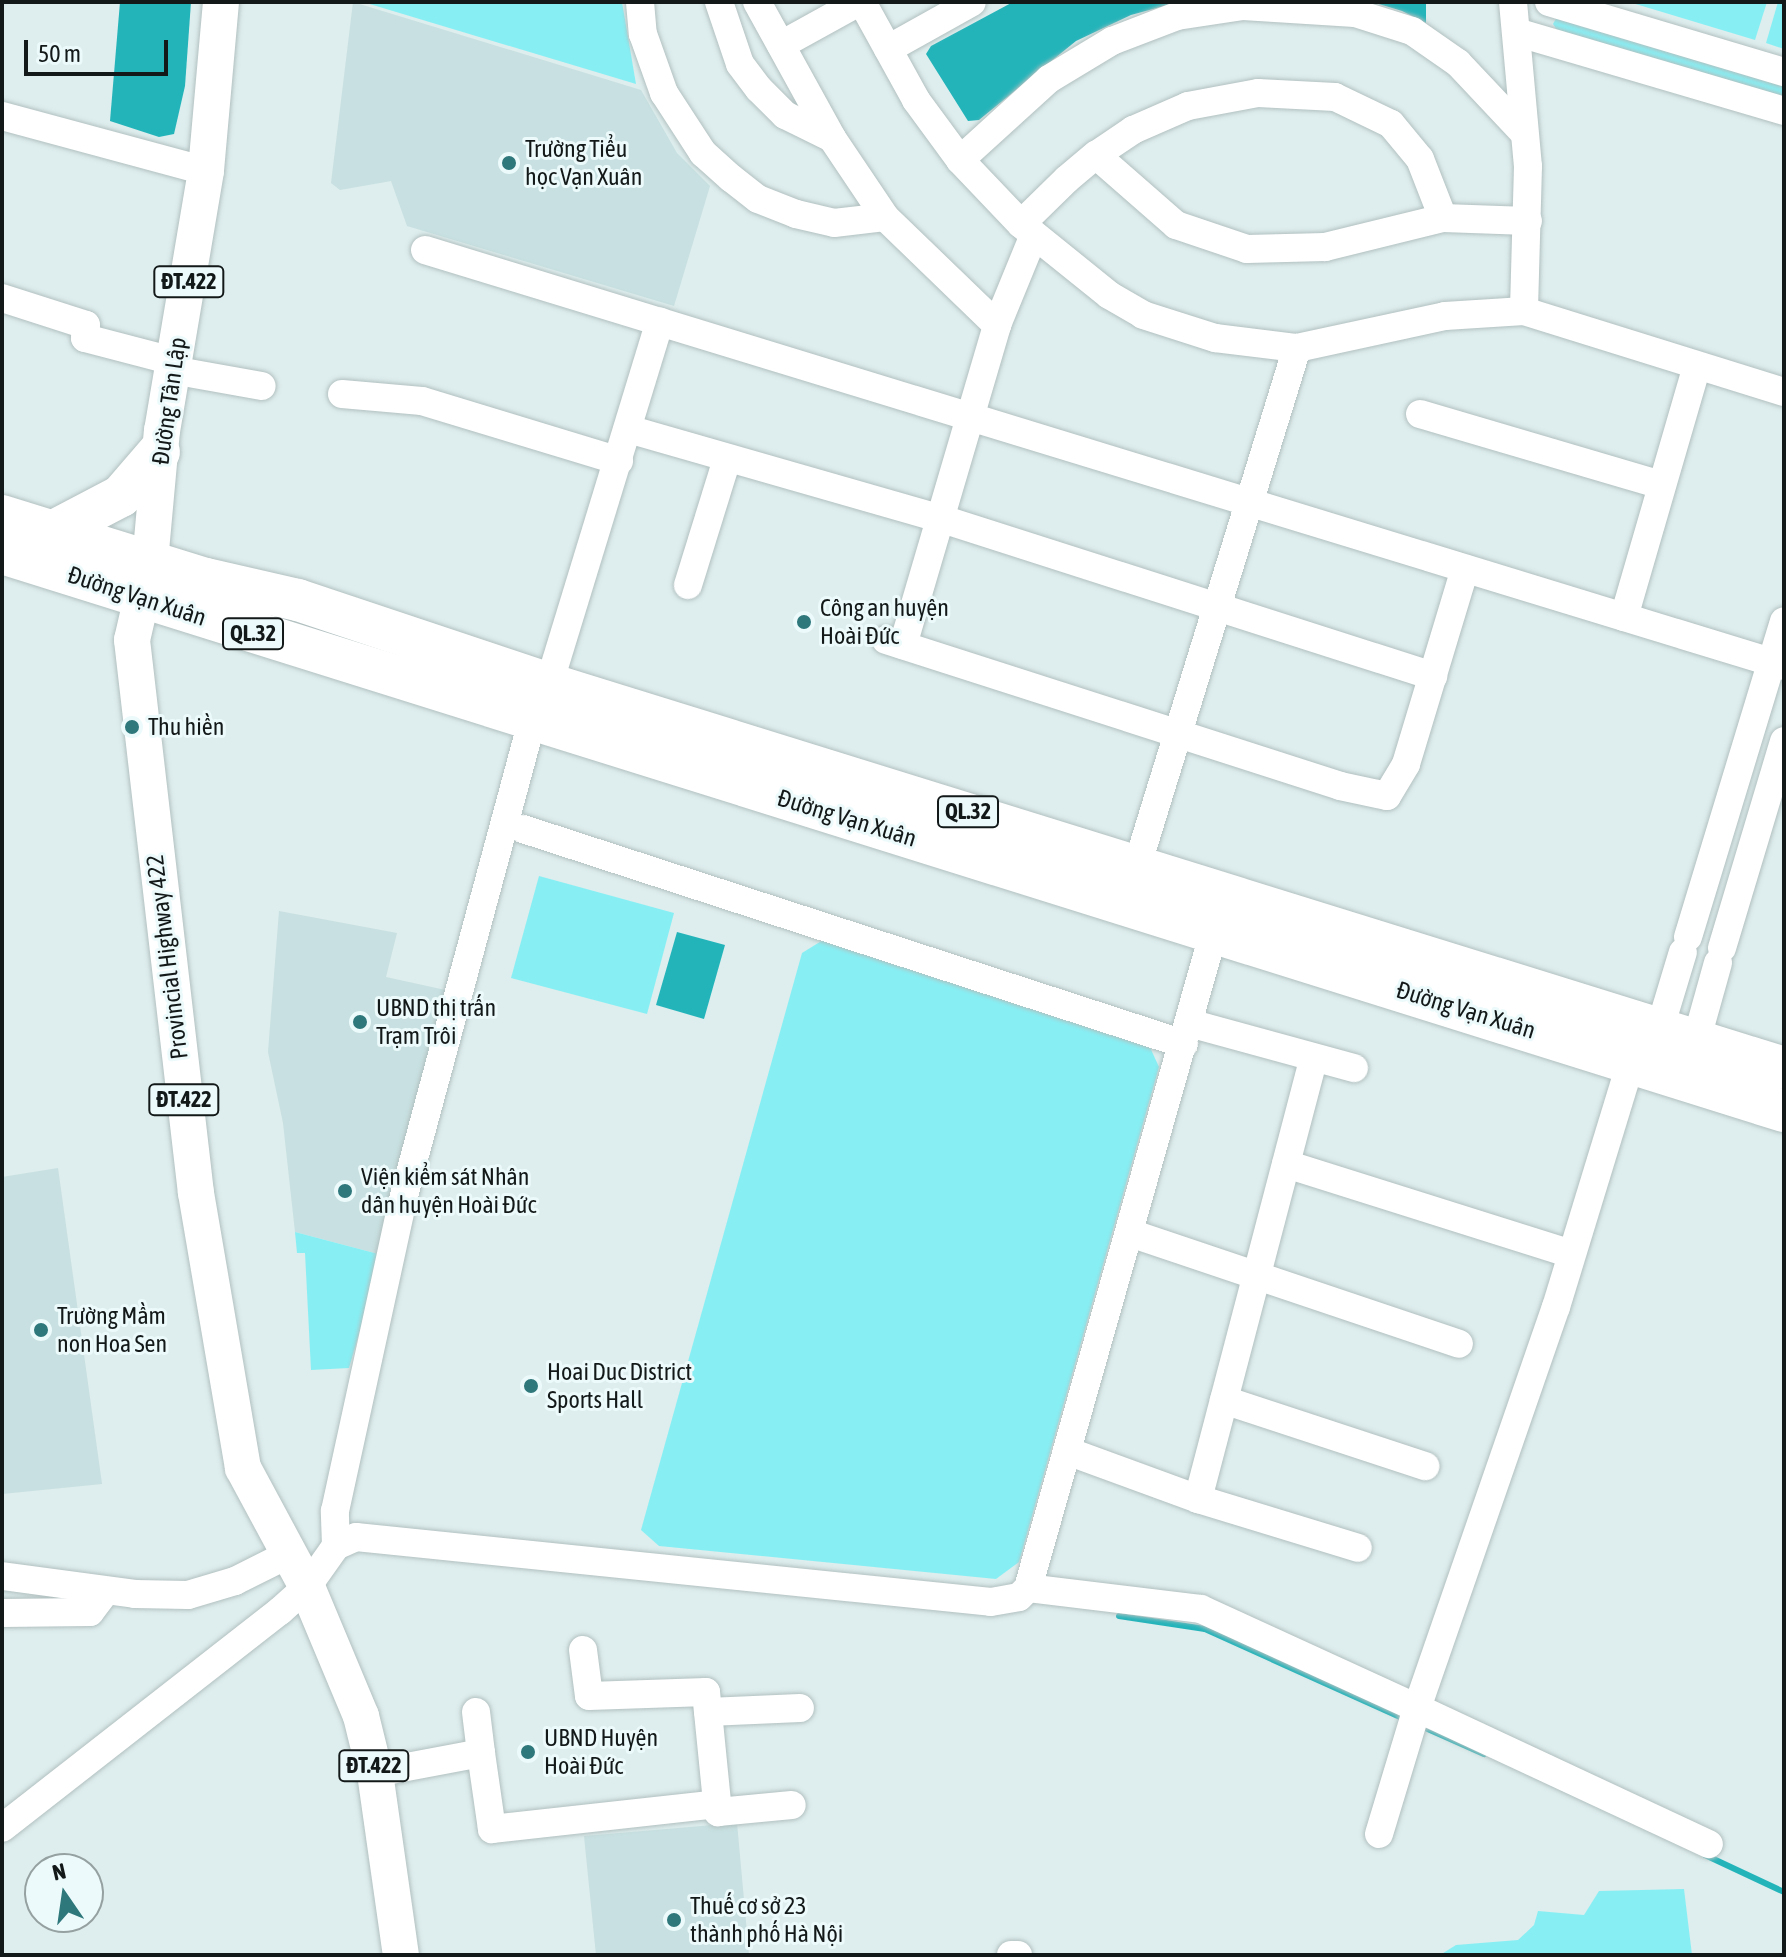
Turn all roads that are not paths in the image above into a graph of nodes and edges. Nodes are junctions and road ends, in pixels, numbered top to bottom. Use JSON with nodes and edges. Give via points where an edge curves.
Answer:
{"nodes":[{"id":1,"x":221,"y":2,"type":"edge"},
{"id":2,"x":640,"y":2,"type":"edge"},
{"id":3,"x":719,"y":2,"type":"edge"},
{"id":4,"x":757,"y":2,"type":"edge"},
{"id":5,"x":860,"y":2,"type":"edge"},
{"id":6,"x":972,"y":2,"type":"edge"},
{"id":7,"x":1513,"y":2,"type":"edge"},
{"id":8,"x":1549,"y":2,"type":"edge"},
{"id":9,"x":1516,"y":32,"type":"junction"},
{"id":10,"x":781,"y":45,"type":"junction"},
{"id":11,"x":888,"y":49,"type":"junction"},
{"id":12,"x":1784,"y":72,"type":"edge"},
{"id":13,"x":1784,"y":111,"type":"edge"},
{"id":14,"x":2,"y":116,"type":"edge"},
{"id":15,"x":1524,"y":133,"type":"junction"},
{"id":16,"x":832,"y":138,"type":"junction"},
{"id":17,"x":1096,"y":155,"type":"junction"},
{"id":18,"x":960,"y":160,"type":"junction"},
{"id":19,"x":206,"y":171,"type":"junction"},
{"id":20,"x":885,"y":217,"type":"junction"},
{"id":21,"x":1443,"y":218,"type":"junction"},
{"id":22,"x":1528,"y":221,"type":"junction"},
{"id":23,"x":1027,"y":230,"type":"junction"},
{"id":24,"x":425,"y":250,"type":"dead end"},
{"id":25,"x":2,"y":298,"type":"edge"},
{"id":26,"x":1524,"y":311,"type":"junction"},
{"id":27,"x":660,"y":322,"type":"junction"},
{"id":28,"x":997,"y":325,"type":"junction"},
{"id":29,"x":1297,"y":348,"type":"junction"},
{"id":30,"x":172,"y":365,"type":"junction"},
{"id":31,"x":1697,"y":366,"type":"junction"},
{"id":32,"x":262,"y":386,"type":"dead end"},
{"id":33,"x":1784,"y":392,"type":"edge"},
{"id":34,"x":342,"y":394,"type":"dead end"},
{"id":35,"x":1420,"y":414,"type":"dead end"},
{"id":36,"x":970,"y":417,"type":"junction"},
{"id":37,"x":628,"y":429,"type":"junction"},
{"id":38,"x":159,"y":452,"type":"junction"},
{"id":39,"x":727,"y":459,"type":"junction"},
{"id":40,"x":619,"y":461,"type":"junction"},
{"id":41,"x":1662,"y":485,"type":"junction"},
{"id":42,"x":1251,"y":503,"type":"junction"},
{"id":43,"x":2,"y":516,"type":"edge"},
{"id":44,"x":939,"y":518,"type":"junction"},
{"id":45,"x":52,"y":532,"type":"junction"},
{"id":46,"x":2,"y":553,"type":"edge"},
{"id":47,"x":1465,"y":569,"type":"junction"},
{"id":48,"x":145,"y":580,"type":"junction"},
{"id":49,"x":688,"y":585,"type":"dead end"},
{"id":50,"x":1220,"y":607,"type":"junction"},
{"id":51,"x":1624,"y":617,"type":"junction"},
{"id":52,"x":1784,"y":621,"type":"edge"},
{"id":53,"x":1778,"y":664,"type":"edge"},
{"id":54,"x":1433,"y":676,"type":"junction"},
{"id":55,"x":549,"y":684,"type":"junction"},
{"id":56,"x":541,"y":725,"type":"junction"},
{"id":57,"x":1179,"y":734,"type":"junction"},
{"id":58,"x":1784,"y":741,"type":"edge"},
{"id":59,"x":885,"y":786,"type":"junction"},
{"id":60,"x":874,"y":827,"type":"junction"},
{"id":61,"x":523,"y":829,"type":"junction"},
{"id":62,"x":1137,"y":866,"type":"junction"},
{"id":63,"x":1214,"y":931,"type":"junction"},
{"id":64,"x":1678,"y":1033,"type":"junction"},
{"id":65,"x":1186,"y":1034,"type":"junction"},
{"id":66,"x":1314,"y":1058,"type":"junction"},
{"id":67,"x":1631,"y":1061,"type":"junction"},
{"id":68,"x":1354,"y":1068,"type":"dead end"},
{"id":69,"x":1784,"y":1068,"type":"edge"},
{"id":70,"x":1784,"y":1111,"type":"edge"},
{"id":71,"x":1286,"y":1164,"type":"junction"},
{"id":72,"x":1130,"y":1233,"type":"junction"},
{"id":73,"x":1571,"y":1254,"type":"junction"},
{"id":74,"x":1258,"y":1272,"type":"junction"},
{"id":75,"x":1459,"y":1344,"type":"dead end"},
{"id":76,"x":1224,"y":1400,"type":"junction"},
{"id":77,"x":1067,"y":1451,"type":"junction"},
{"id":78,"x":1425,"y":1466,"type":"dead end"},
{"id":79,"x":1198,"y":1499,"type":"junction"},
{"id":80,"x":346,"y":1541,"type":"junction"},
{"id":81,"x":1358,"y":1548,"type":"dead end"},
{"id":82,"x":289,"y":1554,"type":"junction"},
{"id":83,"x":2,"y":1576,"type":"edge"},
{"id":84,"x":307,"y":1587,"type":"junction"},
{"id":85,"x":1028,"y":1588,"type":"junction"},
{"id":86,"x":106,"y":1591,"type":"junction"},
{"id":87,"x":2,"y":1613,"type":"edge"},
{"id":88,"x":583,"y":1650,"type":"dead end"},
{"id":89,"x":800,"y":1708,"type":"dead end"},
{"id":90,"x":1417,"y":1708,"type":"junction"},
{"id":91,"x":476,"y":1712,"type":"dead end"},
{"id":92,"x":708,"y":1712,"type":"junction"},
{"id":93,"x":481,"y":1753,"type":"junction"},
{"id":94,"x":375,"y":1773,"type":"junction"},
{"id":95,"x":717,"y":1804,"type":"junction"},
{"id":96,"x":792,"y":1805,"type":"dead end"},
{"id":97,"x":2,"y":1828,"type":"edge"},
{"id":98,"x":1379,"y":1834,"type":"dead end"},
{"id":99,"x":1709,"y":1844,"type":"dead end"},
{"id":100,"x":401,"y":1955,"type":"edge"},
{"id":101,"x":1011,"y":1955,"type":"edge"},
{"id":102,"x":1018,"y":1955,"type":"edge"}],
"edges":[{"from":1,"to":19,"type":"main road","name":"Đường Tân Lập","number":"ĐT.422"},
{"from":2,"to":20,"type":"street","via":[[643,34],[664,93],[703,153],[731,178],[758,199],[796,214],[834,223]]},
{"from":3,"to":16,"type":"street","via":[[734,50],[759,89],[785,115]]},
{"from":4,"to":10,"type":"street"},
{"from":5,"to":10,"type":"street"},
{"from":5,"to":11,"type":"street"},
{"from":6,"to":11,"type":"street"},
{"from":7,"to":9,"type":"street"},
{"from":8,"to":12,"type":"street"},
{"from":9,"to":13,"type":"street"},
{"from":9,"to":15,"type":"street"},
{"from":10,"to":16,"type":"street"},
{"from":11,"to":18,"type":"street","via":[[916,100]]},
{"from":14,"to":19,"type":"street"},
{"from":15,"to":18,"type":"street","via":[[1458,63],[1412,31],[1355,13],[1243,6],[1177,16],[1102,46],[1049,79]]},
{"from":15,"to":22,"type":"street"},
{"from":16,"to":20,"type":"street"},
{"from":17,"to":21,"type":"street","via":[[1176,225],[1247,249],[1325,247]]},
{"from":17,"to":21,"type":"street","via":[[1133,130],[1188,106],[1258,93],[1335,97],[1368,108],[1405,136]]},
{"from":17,"to":23,"type":"street"},
{"from":18,"to":23,"type":"street"},
{"from":19,"to":30,"type":"main road","name":"Đường Tân Lập","number":"ĐT.422"},
{"from":20,"to":28,"type":"street"},
{"from":21,"to":22,"type":"street"},
{"from":22,"to":26,"type":"street"},
{"from":23,"to":28,"type":"street"},
{"from":23,"to":29,"type":"street","via":[[1143,315],[1215,338]]},
{"from":24,"to":27,"type":"street"},
{"from":25,"to":30,"type":"street","via":[[86,325],[85,338]]},
{"from":26,"to":29,"type":"street","via":[[1445,316]]},
{"from":26,"to":31,"type":"street"},
{"from":27,"to":36,"type":"street"},
{"from":27,"to":37,"type":"street"},
{"from":28,"to":36,"type":"street"},
{"from":29,"to":42,"type":"street"},
{"from":30,"to":32,"type":"street"},
{"from":30,"to":38,"type":"main road","name":"Đường Tân Lập","number":"ĐT.422"},
{"from":31,"to":33,"type":"street"},
{"from":31,"to":41,"type":"street"},
{"from":34,"to":40,"type":"street","via":[[422,401]]},
{"from":35,"to":41,"type":"street"},
{"from":36,"to":42,"type":"street"},
{"from":36,"to":44,"type":"street"},
{"from":37,"to":39,"type":"street"},
{"from":37,"to":40,"type":"street"},
{"from":38,"to":45,"type":"highway","via":[[121,496]]},
{"from":38,"to":48,"type":"main road","name":"Đường Tân Lập","number":"ĐT.422"},
{"from":39,"to":44,"type":"street"},
{"from":39,"to":49,"type":"street"},
{"from":40,"to":55,"type":"street"},
{"from":41,"to":51,"type":"street"},
{"from":42,"to":47,"type":"street"},
{"from":42,"to":50,"type":"street"},
{"from":43,"to":45,"type":"highway","name":"Đường Vạn Xuân","number":"QL.32"},
{"from":44,"to":50,"type":"street"},
{"from":44,"to":57,"type":"street","via":[[894,643]]},
{"from":45,"to":48,"type":"highway","name":"Đường Vạn Xuân","number":"QL.32"},
{"from":46,"to":48,"type":"highway","name":"Đường Vạn Xuân","number":"QL.32"},
{"from":47,"to":51,"type":"street"},
{"from":47,"to":54,"type":"street"},
{"from":48,"to":55,"type":"highway","name":"Đường Vạn Xuân","number":"QL.32","via":[[298,600]]},
{"from":48,"to":56,"type":"highway","name":"Đường Vạn Xuân","number":"QL.32"},
{"from":48,"to":82,"type":"main road","name":"Provincial Highway 422","number":"ĐT.422","via":[[132,621],[132,648],[196,1193],[243,1468]]},
{"from":50,"to":54,"type":"street"},
{"from":50,"to":57,"type":"street"},
{"from":51,"to":53,"type":"street"},
{"from":52,"to":53,"type":"street"},
{"from":53,"to":64,"type":"street","via":[[1686,945]]},
{"from":54,"to":57,"type":"street","via":[[1406,764],[1387,796]]},
{"from":55,"to":59,"type":"highway","name":"Đường Vạn Xuân","number":"QL.32"},
{"from":56,"to":60,"type":"highway","name":"Đường Vạn Xuân","number":"QL.32"},
{"from":56,"to":61,"type":"street"},
{"from":56,"to":80,"type":"street","via":[[402,1203],[335,1511]]},
{"from":57,"to":62,"type":"street"},
{"from":58,"to":64,"type":"street","via":[[1720,955]]},
{"from":59,"to":60,"type":"highway"},
{"from":59,"to":62,"type":"highway","name":"Đường Vạn Xuân","number":"QL.32"},
{"from":60,"to":63,"type":"highway","name":"Đường Vạn Xuân","number":"QL.32"},
{"from":61,"to":65,"type":"street"},
{"from":61,"to":80,"type":"street","via":[[420,1207]]},
{"from":62,"to":64,"type":"highway","name":"Đường Vạn Xuân","number":"QL.32"},
{"from":63,"to":65,"type":"street"},
{"from":63,"to":67,"type":"highway","name":"Đường Vạn Xuân","number":"QL.32"},
{"from":64,"to":69,"type":"highway","name":"Đường Vạn Xuân","number":"QL.32"},
{"from":65,"to":66,"type":"street"},
{"from":65,"to":72,"type":"street"},
{"from":66,"to":68,"type":"street"},
{"from":66,"to":71,"type":"street"},
{"from":67,"to":70,"type":"highway","name":"Đường Vạn Xuân","number":"QL.32"},
{"from":67,"to":73,"type":"street"},
{"from":71,"to":73,"type":"street"},
{"from":71,"to":74,"type":"street"},
{"from":72,"to":74,"type":"street"},
{"from":72,"to":77,"type":"street"},
{"from":73,"to":90,"type":"street"},
{"from":74,"to":75,"type":"street"},
{"from":74,"to":76,"type":"street"},
{"from":76,"to":78,"type":"street"},
{"from":76,"to":79,"type":"street"},
{"from":77,"to":79,"type":"street"},
{"from":77,"to":85,"type":"street"},
{"from":79,"to":81,"type":"street"},
{"from":80,"to":84,"type":"street"},
{"from":80,"to":85,"type":"street","via":[[991,1602],[1019,1597]]},
{"from":82,"to":84,"type":"main road","name":"Provincial Highway 422","number":"ĐT.422"},
{"from":82,"to":86,"type":"street","via":[[235,1581],[188,1595]]},
{"from":83,"to":86,"type":"street"},
{"from":84,"to":94,"type":"main road","number":"ĐT.422","via":[[361,1716]]},
{"from":84,"to":97,"type":"street"},
{"from":85,"to":90,"type":"street","via":[[1201,1609]]},
{"from":86,"to":87,"type":"street","via":[[90,1612]]},
{"from":88,"to":92,"type":"street","via":[[589,1696],[706,1692]]},
{"from":89,"to":92,"type":"street"},
{"from":90,"to":98,"type":"street"},
{"from":90,"to":99,"type":"street"},
{"from":91,"to":93,"type":"street"},
{"from":92,"to":95,"type":"street"},
{"from":93,"to":94,"type":"street"},
{"from":93,"to":95,"type":"street","via":[[492,1829]]},
{"from":94,"to":100,"type":"main road","number":"ĐT.422"},
{"from":95,"to":96,"type":"street","via":[[718,1812]]},
{"from":101,"to":102,"type":"street"}]}
